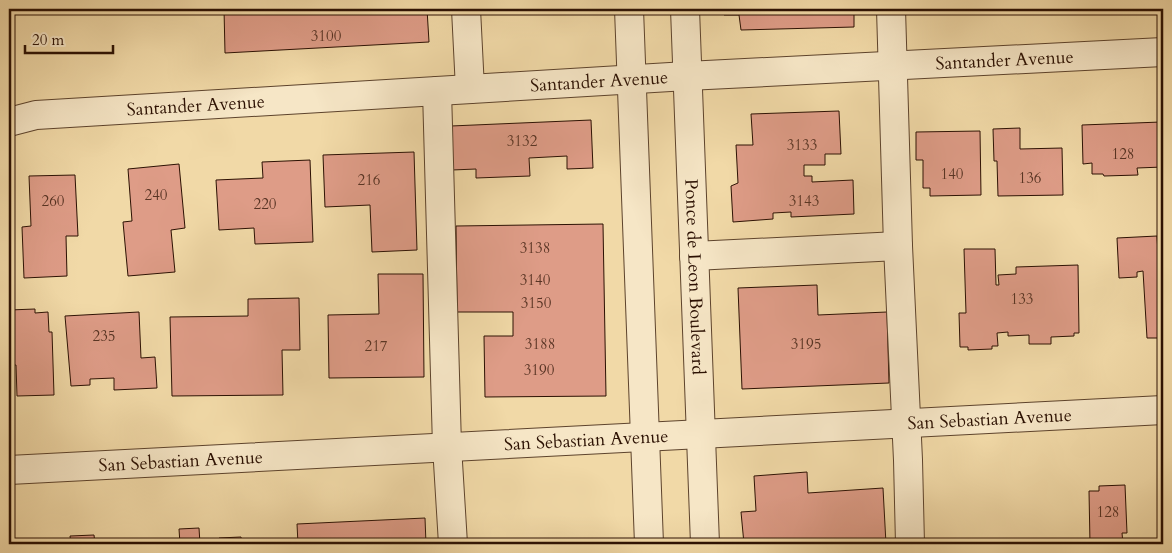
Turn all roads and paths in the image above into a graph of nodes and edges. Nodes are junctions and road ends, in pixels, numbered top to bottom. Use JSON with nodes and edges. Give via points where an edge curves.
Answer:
{"nodes":[{"id":1,"x":466,"y":9,"type":"edge"},
{"id":2,"x":629,"y":9,"type":"edge"},
{"id":3,"x":685,"y":9,"type":"edge"},
{"id":4,"x":891,"y":9,"type":"edge"},
{"id":5,"x":1163,"y":52,"type":"edge"},
{"id":6,"x":894,"y":66,"type":"junction"},
{"id":7,"x":687,"y":76,"type":"junction"},
{"id":8,"x":632,"y":79,"type":"junction"},
{"id":9,"x":470,"y":89,"type":"junction"},
{"id":10,"x":437,"y":91,"type":"junction"},
{"id":11,"x":9,"y":106,"type":"edge"},
{"id":12,"x":36,"y":115,"type":"junction"},
{"id":13,"x":9,"y":122,"type":"edge"},
{"id":14,"x":898,"y":246,"type":"junction"},
{"id":15,"x":694,"y":256,"type":"junction"},
{"id":16,"x":1163,"y":410,"type":"edge"},
{"id":17,"x":906,"y":423,"type":"junction"},
{"id":18,"x":701,"y":434,"type":"junction"},
{"id":19,"x":645,"y":437,"type":"junction"},
{"id":20,"x":447,"y":446,"type":"junction"},
{"id":21,"x":9,"y":470,"type":"edge"},
{"id":22,"x":453,"y":544,"type":"edge"},
{"id":23,"x":648,"y":544,"type":"edge"},
{"id":24,"x":705,"y":544,"type":"edge"},
{"id":25,"x":910,"y":544,"type":"edge"}],
"edges":[{"from":1,"to":9,"type":"street"},
{"from":2,"to":8,"type":"street"},
{"from":3,"to":7,"type":"street","name":"Ponce de Leon Boulevard"},
{"from":4,"to":6,"type":"street"},
{"from":5,"to":6,"type":"street","name":"Santander Avenue"},
{"from":6,"to":7,"type":"street","name":"Santander Avenue"},
{"from":6,"to":14,"type":"street"},
{"from":7,"to":8,"type":"street","name":"Santander Avenue"},
{"from":7,"to":15,"type":"street","name":"Ponce de Leon Boulevard"},
{"from":8,"to":9,"type":"street","name":"Santander Avenue"},
{"from":8,"to":19,"type":"street"},
{"from":9,"to":10,"type":"street","name":"Santander Avenue"},
{"from":10,"to":12,"type":"street","name":"Santander Avenue"},
{"from":10,"to":20,"type":"street"},
{"from":11,"to":12,"type":"street","name":"Santander Avenue"},
{"from":12,"to":13,"type":"street","name":"Santander Avenue"},
{"from":14,"to":15,"type":"street"},
{"from":14,"to":17,"type":"street"},
{"from":15,"to":18,"type":"street","name":"Ponce de Leon Boulevard"},
{"from":16,"to":17,"type":"street","name":"San Sebastian Avenue"},
{"from":17,"to":18,"type":"street","name":"San Sebastian Avenue"},
{"from":17,"to":25,"type":"street"},
{"from":18,"to":19,"type":"street","name":"San Sebastian Avenue"},
{"from":18,"to":24,"type":"street","name":"Ponce de Leon Boulevard"},
{"from":19,"to":20,"type":"street","name":"San Sebastian Avenue"},
{"from":19,"to":23,"type":"street"},
{"from":20,"to":21,"type":"street","name":"San Sebastian Avenue"},
{"from":20,"to":22,"type":"street"}]}
